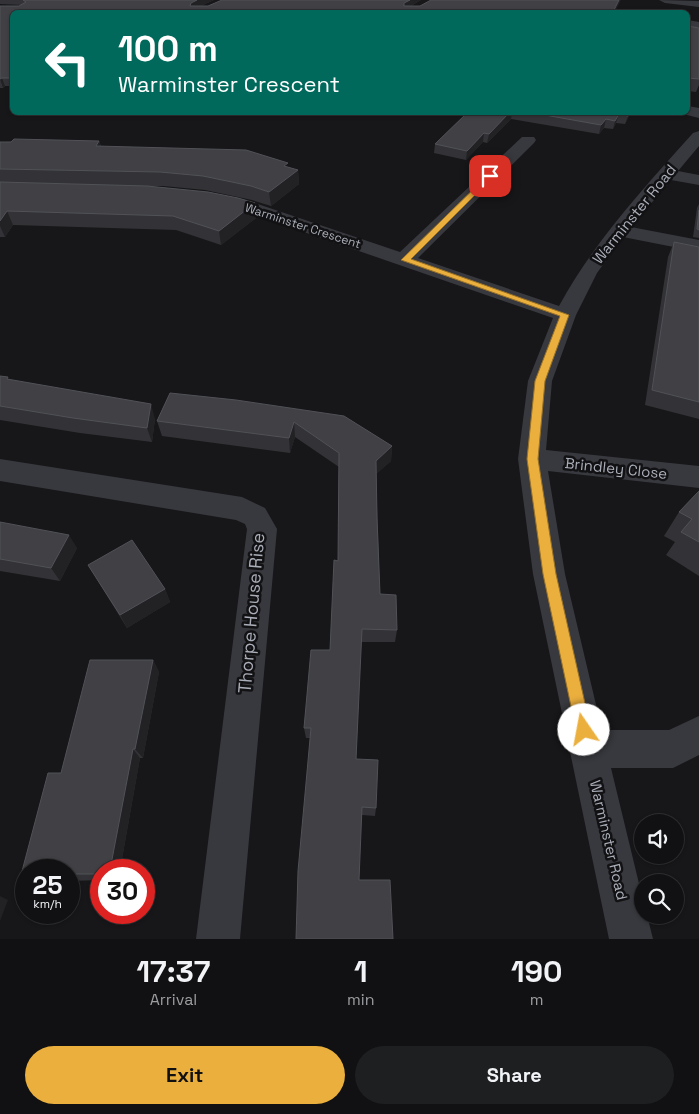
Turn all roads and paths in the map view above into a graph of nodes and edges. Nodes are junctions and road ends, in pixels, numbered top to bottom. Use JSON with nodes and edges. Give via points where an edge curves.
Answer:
{"nodes":[{"id":1,"x":665,"y":0,"type":"edge"},
{"id":2,"x":699,"y":4,"type":"edge"},
{"id":3,"x":528,"y":140,"type":"dead end"},
{"id":4,"x":696,"y":145,"type":"edge"},
{"id":5,"x":667,"y":174,"type":"junction"},
{"id":6,"x":699,"y":180,"type":"edge"},
{"id":7,"x":197,"y":196,"type":"edge"},
{"id":8,"x":618,"y":230,"type":"junction"},
{"id":9,"x":699,"y":246,"type":"edge"},
{"id":10,"x":405,"y":260,"type":"junction"},
{"id":11,"x":565,"y":315,"type":"junction"},
{"id":12,"x":532,"y":459,"type":"junction"},
{"id":13,"x":0,"y":470,"type":"edge"},
{"id":14,"x":699,"y":477,"type":"edge"},
{"id":15,"x":699,"y":734,"type":"edge"},
{"id":16,"x":588,"y":749,"type":"junction"},
{"id":17,"x":218,"y":939,"type":"edge"},
{"id":18,"x":631,"y":939,"type":"edge"}],
"edges":[{"from":1,"to":2,"type":"street"},
{"from":3,"to":10,"type":"street"},
{"from":4,"to":5,"type":"street","name":"Warminster Road"},
{"from":5,"to":6,"type":"street"},
{"from":5,"to":8,"type":"street","name":"Warminster Road"},
{"from":7,"to":10,"type":"street","name":"Warminster Crescent","via":[[245,206]]},
{"from":8,"to":9,"type":"street"},
{"from":8,"to":11,"type":"street","name":"Warminster Road","via":[[587,273]]},
{"from":10,"to":11,"type":"street","name":"Warminster Crescent"},
{"from":11,"to":12,"type":"street","name":"Warminster Road","via":[[540,381]]},
{"from":12,"to":14,"type":"street","name":"Brindley Close"},
{"from":12,"to":16,"type":"street","name":"Warminster Road","via":[[549,574]]},
{"from":13,"to":17,"type":"street","name":"Thorpe House Rise","via":[[242,509],[254,516],[262,529]]},
{"from":15,"to":16,"type":"street","via":[[673,749]]},
{"from":16,"to":18,"type":"street","name":"Warminster Road"}]}
